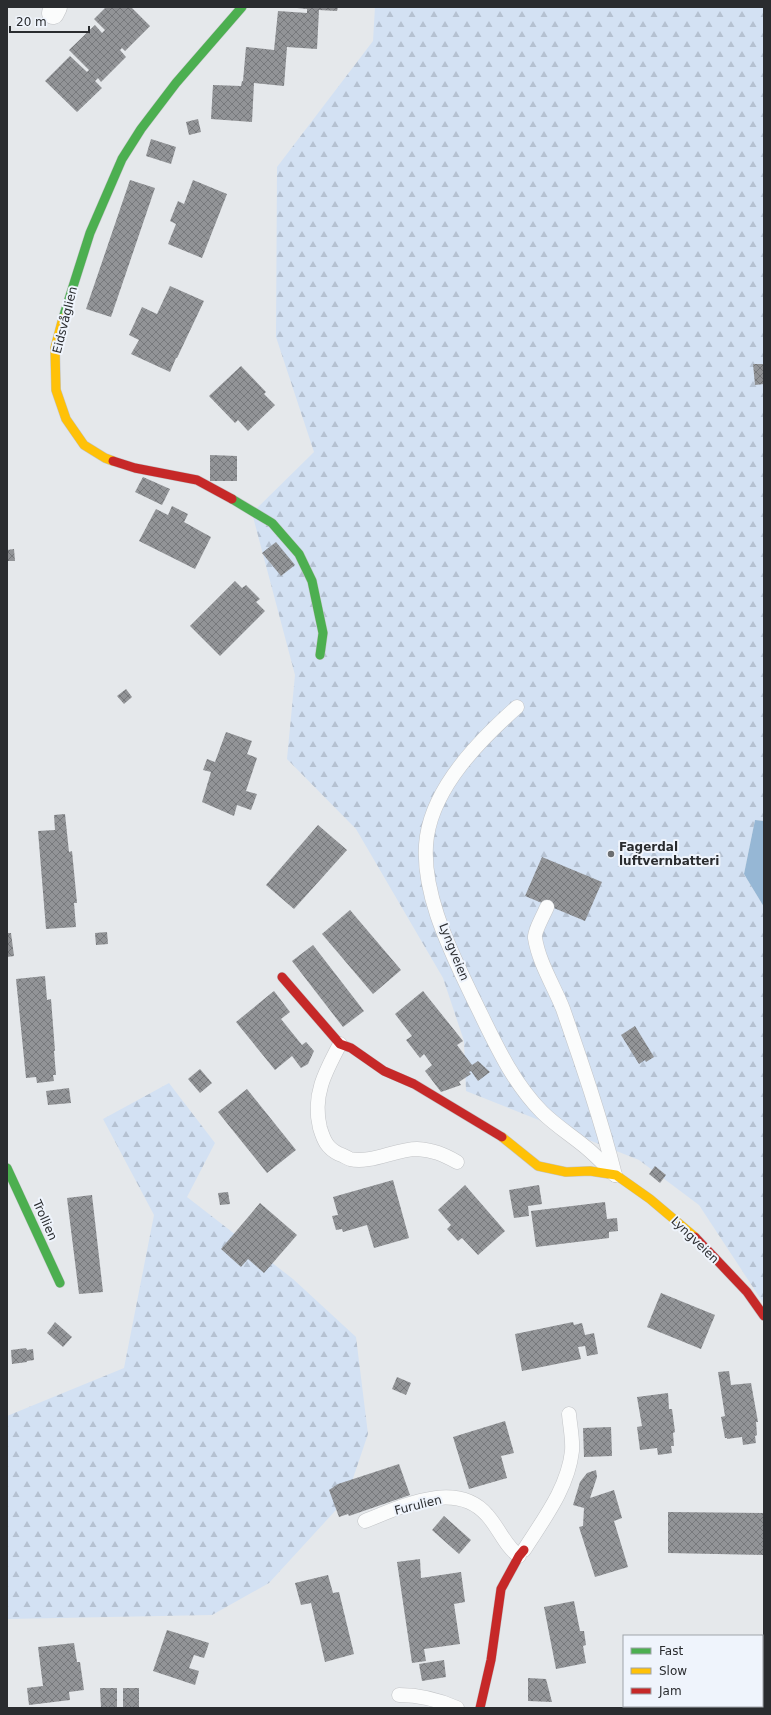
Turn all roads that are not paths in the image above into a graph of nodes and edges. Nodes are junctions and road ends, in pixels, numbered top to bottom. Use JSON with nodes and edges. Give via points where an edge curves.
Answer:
{"nodes":[{"id":1,"x":242,"y":7,"type":"edge"},
{"id":2,"x":320,"y":654,"type":"dead end"},
{"id":3,"x":517,"y":707,"type":"dead end"},
{"id":4,"x":547,"y":907,"type":"dead end"},
{"id":5,"x":282,"y":977,"type":"dead end"},
{"id":6,"x":340,"y":1044,"type":"junction"},
{"id":7,"x":457,"y":1162,"type":"dead end"},
{"id":8,"x":7,"y":1168,"type":"edge"},
{"id":9,"x":616,"y":1175,"type":"junction"},
{"id":10,"x":60,"y":1283,"type":"dead end"},
{"id":11,"x":764,"y":1316,"type":"edge"},
{"id":12,"x":569,"y":1414,"type":"dead end"},
{"id":13,"x":365,"y":1521,"type":"dead end"},
{"id":14,"x":521,"y":1553,"type":"junction"},
{"id":15,"x":399,"y":1695,"type":"dead end"},
{"id":16,"x":457,"y":1708,"type":"edge"},
{"id":17,"x":480,"y":1708,"type":"edge"}],
"edges":[{"from":1,"to":2,"type":"street","name":"Eidsvåglien","via":[[176,83],[122,159],[90,233],[65,309],[55,348],[56,390],[66,419],[84,445],[105,458],[136,468],[197,480],[272,523],[299,554],[312,580],[322,628]]},
{"from":3,"to":9,"type":"lane","name":"Lyngveien","via":[[479,743],[442,795],[427,836],[426,861],[431,894],[464,978],[510,1070],[543,1113]]},
{"from":4,"to":9,"type":"lane","via":[[535,936],[541,959],[558,995],[582,1063]]},
{"from":5,"to":6,"type":"street","name":"Lyngveien"},
{"from":6,"to":7,"type":"lane","via":[[325,1072],[317,1106],[324,1141],[330,1149],[351,1159],[368,1159],[416,1149],[441,1153]]},
{"from":6,"to":9,"type":"street","name":"Lyngveien","via":[[491,1129],[538,1166],[566,1172],[590,1171]]},
{"from":8,"to":10,"type":"street","name":"Trollien"},
{"from":9,"to":11,"type":"street","name":"Lyngveien","via":[[650,1199],[698,1241],[747,1292]]},
{"from":12,"to":14,"type":"lane","via":[[572,1450],[567,1473],[557,1498]]},
{"from":13,"to":14,"type":"lane","name":"Furulien","via":[[404,1506],[435,1498],[462,1499],[472,1502],[487,1515],[512,1551]]},
{"from":14,"to":17,"type":"street","via":[[501,1589],[491,1660]]},
{"from":15,"to":16,"type":"lane","via":[[431,1699]]}]}
